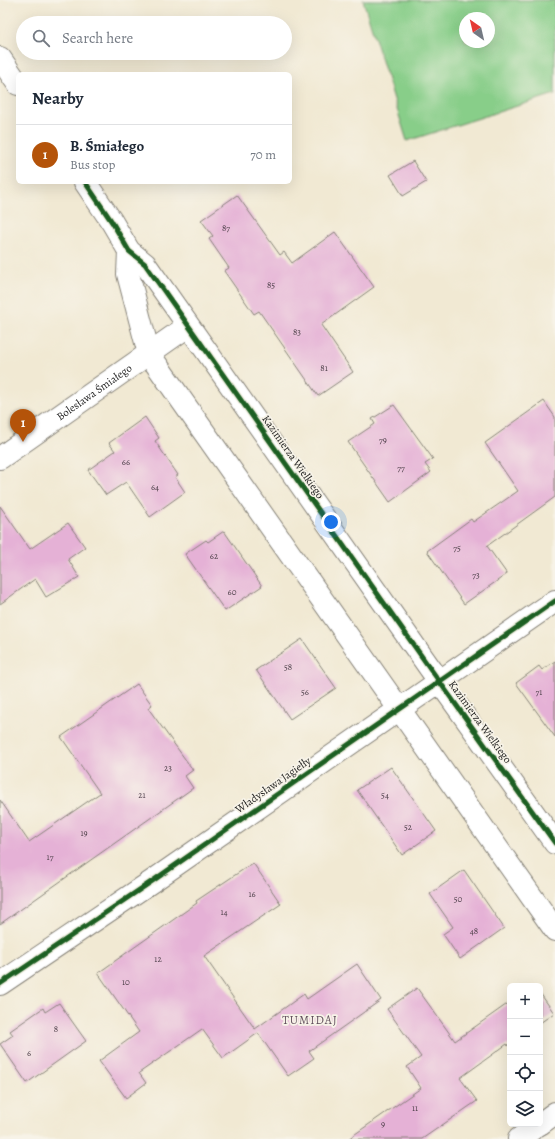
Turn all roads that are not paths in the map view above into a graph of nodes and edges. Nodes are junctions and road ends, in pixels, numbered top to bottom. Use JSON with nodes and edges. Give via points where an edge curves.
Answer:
{"nodes":[{"id":1,"x":0,"y":58,"type":"edge"},
{"id":2,"x":16,"y":81,"type":"edge"},
{"id":3,"x":86,"y":184,"type":"edge"},
{"id":4,"x":129,"y":251,"type":"junction"},
{"id":5,"x":188,"y":326,"type":"junction"},
{"id":6,"x":149,"y":354,"type":"junction"},
{"id":7,"x":0,"y":458,"type":"edge"},
{"id":8,"x":555,"y":600,"type":"edge"},
{"id":9,"x":439,"y":681,"type":"junction"},
{"id":10,"x":399,"y":710,"type":"junction"},
{"id":11,"x":555,"y":843,"type":"edge"},
{"id":12,"x":555,"y":930,"type":"edge"},
{"id":13,"x":0,"y":984,"type":"edge"},
{"id":14,"x":555,"y":1113,"type":"edge"},
{"id":15,"x":543,"y":1122,"type":"edge"},
{"id":16,"x":536,"y":1127,"type":"edge"},
{"id":17,"x":519,"y":1139,"type":"edge"}],
"edges":[{"from":1,"to":2,"type":"street"},
{"from":3,"to":4,"type":"street","name":"Kazimierza Wielkiego"},
{"from":4,"to":5,"type":"street","name":"Kazimierza Wielkiego","via":[[145,264]]},
{"from":4,"to":6,"type":"street","via":[[128,274]]},
{"from":5,"to":6,"type":"street","name":"Bolesława Śmiałego"},
{"from":5,"to":9,"type":"street","name":"Kazimierza Wielkiego"},
{"from":6,"to":7,"type":"street","name":"Bolesława Śmiałego"},
{"from":6,"to":10,"type":"street"},
{"from":8,"to":9,"type":"street","name":"Władysława Jagiełły"},
{"from":9,"to":10,"type":"street","name":"Władysława Jagiełły"},
{"from":9,"to":11,"type":"street","name":"Kazimierza Wielkiego"},
{"from":10,"to":12,"type":"street"},
{"from":10,"to":13,"type":"street","name":"Władysława Jagiełły"},
{"from":14,"to":15,"type":"street"},
{"from":16,"to":17,"type":"street"}]}
